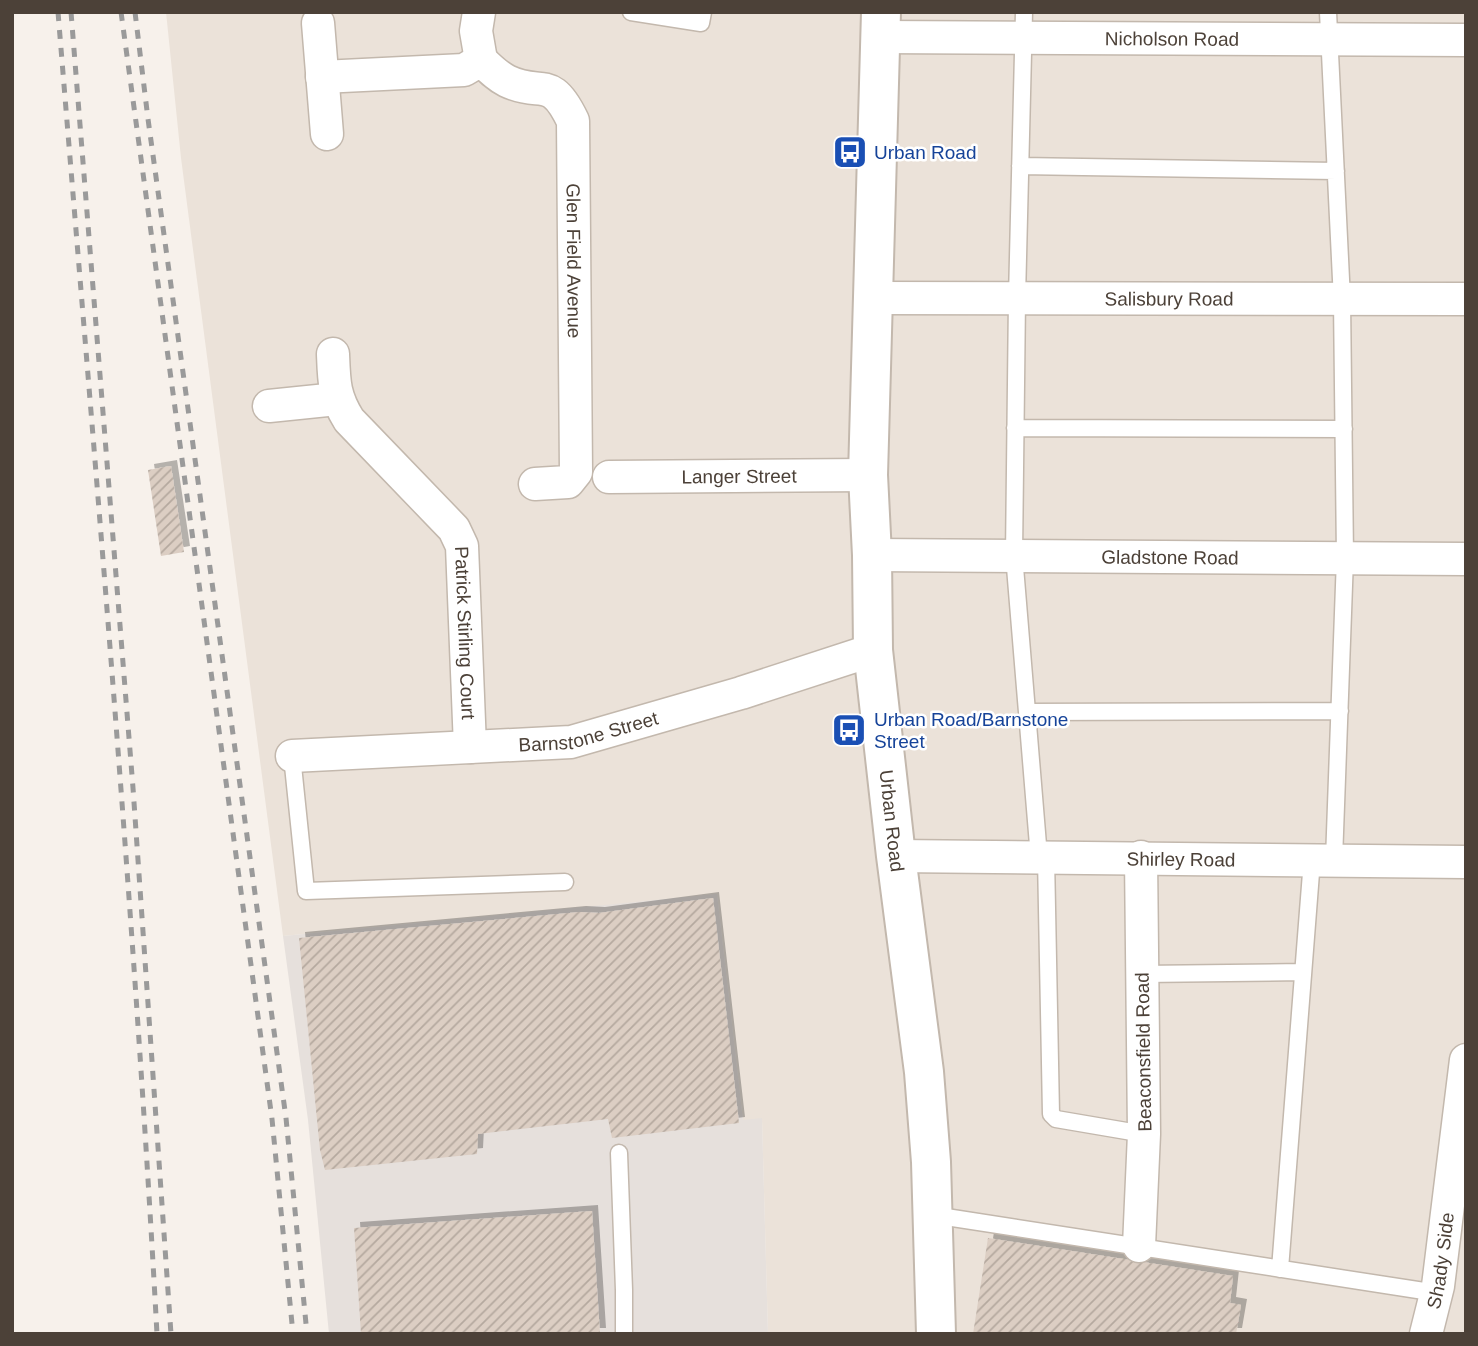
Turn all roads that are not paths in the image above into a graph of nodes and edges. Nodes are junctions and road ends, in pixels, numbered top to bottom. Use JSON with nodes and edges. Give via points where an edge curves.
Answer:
{"nodes":[{"id":1,"x":479,"y":12,"type":"edge"},
{"id":2,"x":631,"y":12,"type":"edge"},
{"id":3,"x":703,"y":12,"type":"edge"},
{"id":4,"x":318,"y":23,"type":"dead end"},
{"id":5,"x":881,"y":25,"type":"edge"},
{"id":6,"x":1024,"y":25,"type":"edge"},
{"id":7,"x":1329,"y":26,"type":"edge"},
{"id":8,"x":1466,"y":40,"type":"edge"},
{"id":9,"x":481,"y":60,"type":"junction"},
{"id":10,"x":322,"y":77,"type":"junction"},
{"id":11,"x":327,"y":134,"type":"dead end"},
{"id":12,"x":1020,"y":166,"type":"junction"},
{"id":13,"x":1336,"y":171,"type":"junction"},
{"id":14,"x":873,"y":298,"type":"junction"},
{"id":15,"x":1017,"y":298,"type":"junction"},
{"id":16,"x":1466,"y":299,"type":"edge"},
{"id":17,"x":1342,"y":300,"type":"junction"},
{"id":18,"x":333,"y":354,"type":"dead end"},
{"id":19,"x":337,"y":398,"type":"junction"},
{"id":20,"x":269,"y":406,"type":"dead end"},
{"id":21,"x":1015,"y":428,"type":"junction"},
{"id":22,"x":1344,"y":429,"type":"junction"},
{"id":23,"x":868,"y":475,"type":"junction"},
{"id":24,"x":608,"y":477,"type":"dead end"},
{"id":25,"x":535,"y":484,"type":"dead end"},
{"id":26,"x":872,"y":555,"type":"junction"},
{"id":27,"x":1014,"y":555,"type":"junction"},
{"id":28,"x":1345,"y":558,"type":"junction"},
{"id":29,"x":1466,"y":559,"type":"edge"},
{"id":30,"x":873,"y":650,"type":"junction"},
{"id":31,"x":1340,"y":710,"type":"junction"},
{"id":32,"x":1027,"y":712,"type":"junction"},
{"id":33,"x":470,"y":747,"type":"junction"},
{"id":34,"x":292,"y":756,"type":"joint"},
{"id":35,"x":896,"y":856,"type":"junction"},
{"id":36,"x":1043,"y":857,"type":"junction"},
{"id":37,"x":1141,"y":858,"type":"junction"},
{"id":38,"x":1323,"y":860,"type":"junction"},
{"id":39,"x":1466,"y":862,"type":"edge"},
{"id":40,"x":565,"y":882,"type":"dead end"},
{"id":41,"x":1303,"y":972,"type":"junction"},
{"id":42,"x":1142,"y":974,"type":"junction"},
{"id":43,"x":1466,"y":1060,"type":"edge"},
{"id":44,"x":1144,"y":1134,"type":"junction"},
{"id":45,"x":619,"y":1153,"type":"dead end"},
{"id":46,"x":933,"y":1215,"type":"junction"},
{"id":47,"x":1139,"y":1246,"type":"junction"},
{"id":48,"x":1280,"y":1269,"type":"junction"},
{"id":49,"x":1447,"y":1289,"type":"edge"},
{"id":50,"x":624,"y":1334,"type":"edge"},
{"id":51,"x":936,"y":1334,"type":"edge"},
{"id":52,"x":1426,"y":1334,"type":"edge"}],
"edges":[{"from":1,"to":9,"type":"street","via":[[476,31]]},
{"from":2,"to":3,"type":"lane","via":[[701,23]]},
{"from":4,"to":10,"type":"street"},
{"from":5,"to":6,"type":"street","name":"Nicholson Road"},
{"from":5,"to":14,"type":"street","name":"Urban Road"},
{"from":6,"to":7,"type":"street","name":"Nicholson Road"},
{"from":6,"to":12,"type":"lane"},
{"from":7,"to":8,"type":"street","name":"Nicholson Road"},
{"from":7,"to":13,"type":"lane"},
{"from":9,"to":10,"type":"street","via":[[464,70]]},
{"from":9,"to":25,"type":"street","name":"Glen Field Avenue","via":[[508,81],[553,91],[573,121],[576,472],[568,482]]},
{"from":10,"to":11,"type":"street"},
{"from":12,"to":13,"type":"lane"},
{"from":12,"to":15,"type":"lane"},
{"from":13,"to":17,"type":"lane"},
{"from":14,"to":15,"type":"street","name":"Salisbury Road"},
{"from":14,"to":23,"type":"street","name":"Urban Road"},
{"from":15,"to":17,"type":"street","name":"Salisbury Road"},
{"from":15,"to":21,"type":"lane"},
{"from":16,"to":17,"type":"street","name":"Salisbury Road"},
{"from":17,"to":22,"type":"lane"},
{"from":18,"to":19,"type":"street","name":"Patrick Stirling Court"},
{"from":19,"to":20,"type":"street"},
{"from":19,"to":33,"type":"street","name":"Patrick Stirling Court","via":[[349,420],[454,529],[462,546]]},
{"from":21,"to":22,"type":"lane"},
{"from":21,"to":27,"type":"lane"},
{"from":22,"to":28,"type":"lane"},
{"from":23,"to":24,"type":"street","name":"Langer Street"},
{"from":23,"to":26,"type":"street","name":"Urban Road"},
{"from":26,"to":27,"type":"street","name":"Gladstone Road"},
{"from":26,"to":30,"type":"street","name":"Urban Road"},
{"from":27,"to":28,"type":"street","name":"Gladstone Road"},
{"from":27,"to":32,"type":"lane"},
{"from":28,"to":29,"type":"street","name":"Gladstone Road"},
{"from":28,"to":31,"type":"lane"},
{"from":30,"to":33,"type":"street","name":"Barnstone Street","via":[[571,741]]},
{"from":30,"to":35,"type":"street","name":"Urban Road"},
{"from":31,"to":32,"type":"lane"},
{"from":31,"to":38,"type":"lane"},
{"from":32,"to":36,"type":"lane"},
{"from":33,"to":34,"type":"street","name":"Barnstone Street"},
{"from":34,"to":40,"type":"lane","via":[[306,891]]},
{"from":35,"to":36,"type":"street","name":"Shirley Road"},
{"from":35,"to":46,"type":"street","name":"Urban Road","via":[[924,1073]]},
{"from":36,"to":37,"type":"street","name":"Shirley Road"},
{"from":36,"to":44,"type":"lane","via":[[1051,1114],[1056,1119]]},
{"from":37,"to":38,"type":"street","name":"Shirley Road"},
{"from":37,"to":42,"type":"street","name":"Beaconsfield Road"},
{"from":38,"to":39,"type":"street","name":"Shirley Road"},
{"from":38,"to":41,"type":"lane"},
{"from":41,"to":42,"type":"lane"},
{"from":41,"to":48,"type":"lane"},
{"from":42,"to":44,"type":"street","name":"Beaconsfield Road"},
{"from":43,"to":49,"type":"street","name":"Shady Side"},
{"from":44,"to":47,"type":"street","name":"Beaconsfield Road"},
{"from":45,"to":50,"type":"lane"},
{"from":46,"to":47,"type":"lane"},
{"from":46,"to":51,"type":"street","name":"Urban Road"},
{"from":47,"to":48,"type":"lane"},
{"from":48,"to":49,"type":"lane"},
{"from":49,"to":52,"type":"street","name":"Shady Side"}]}
